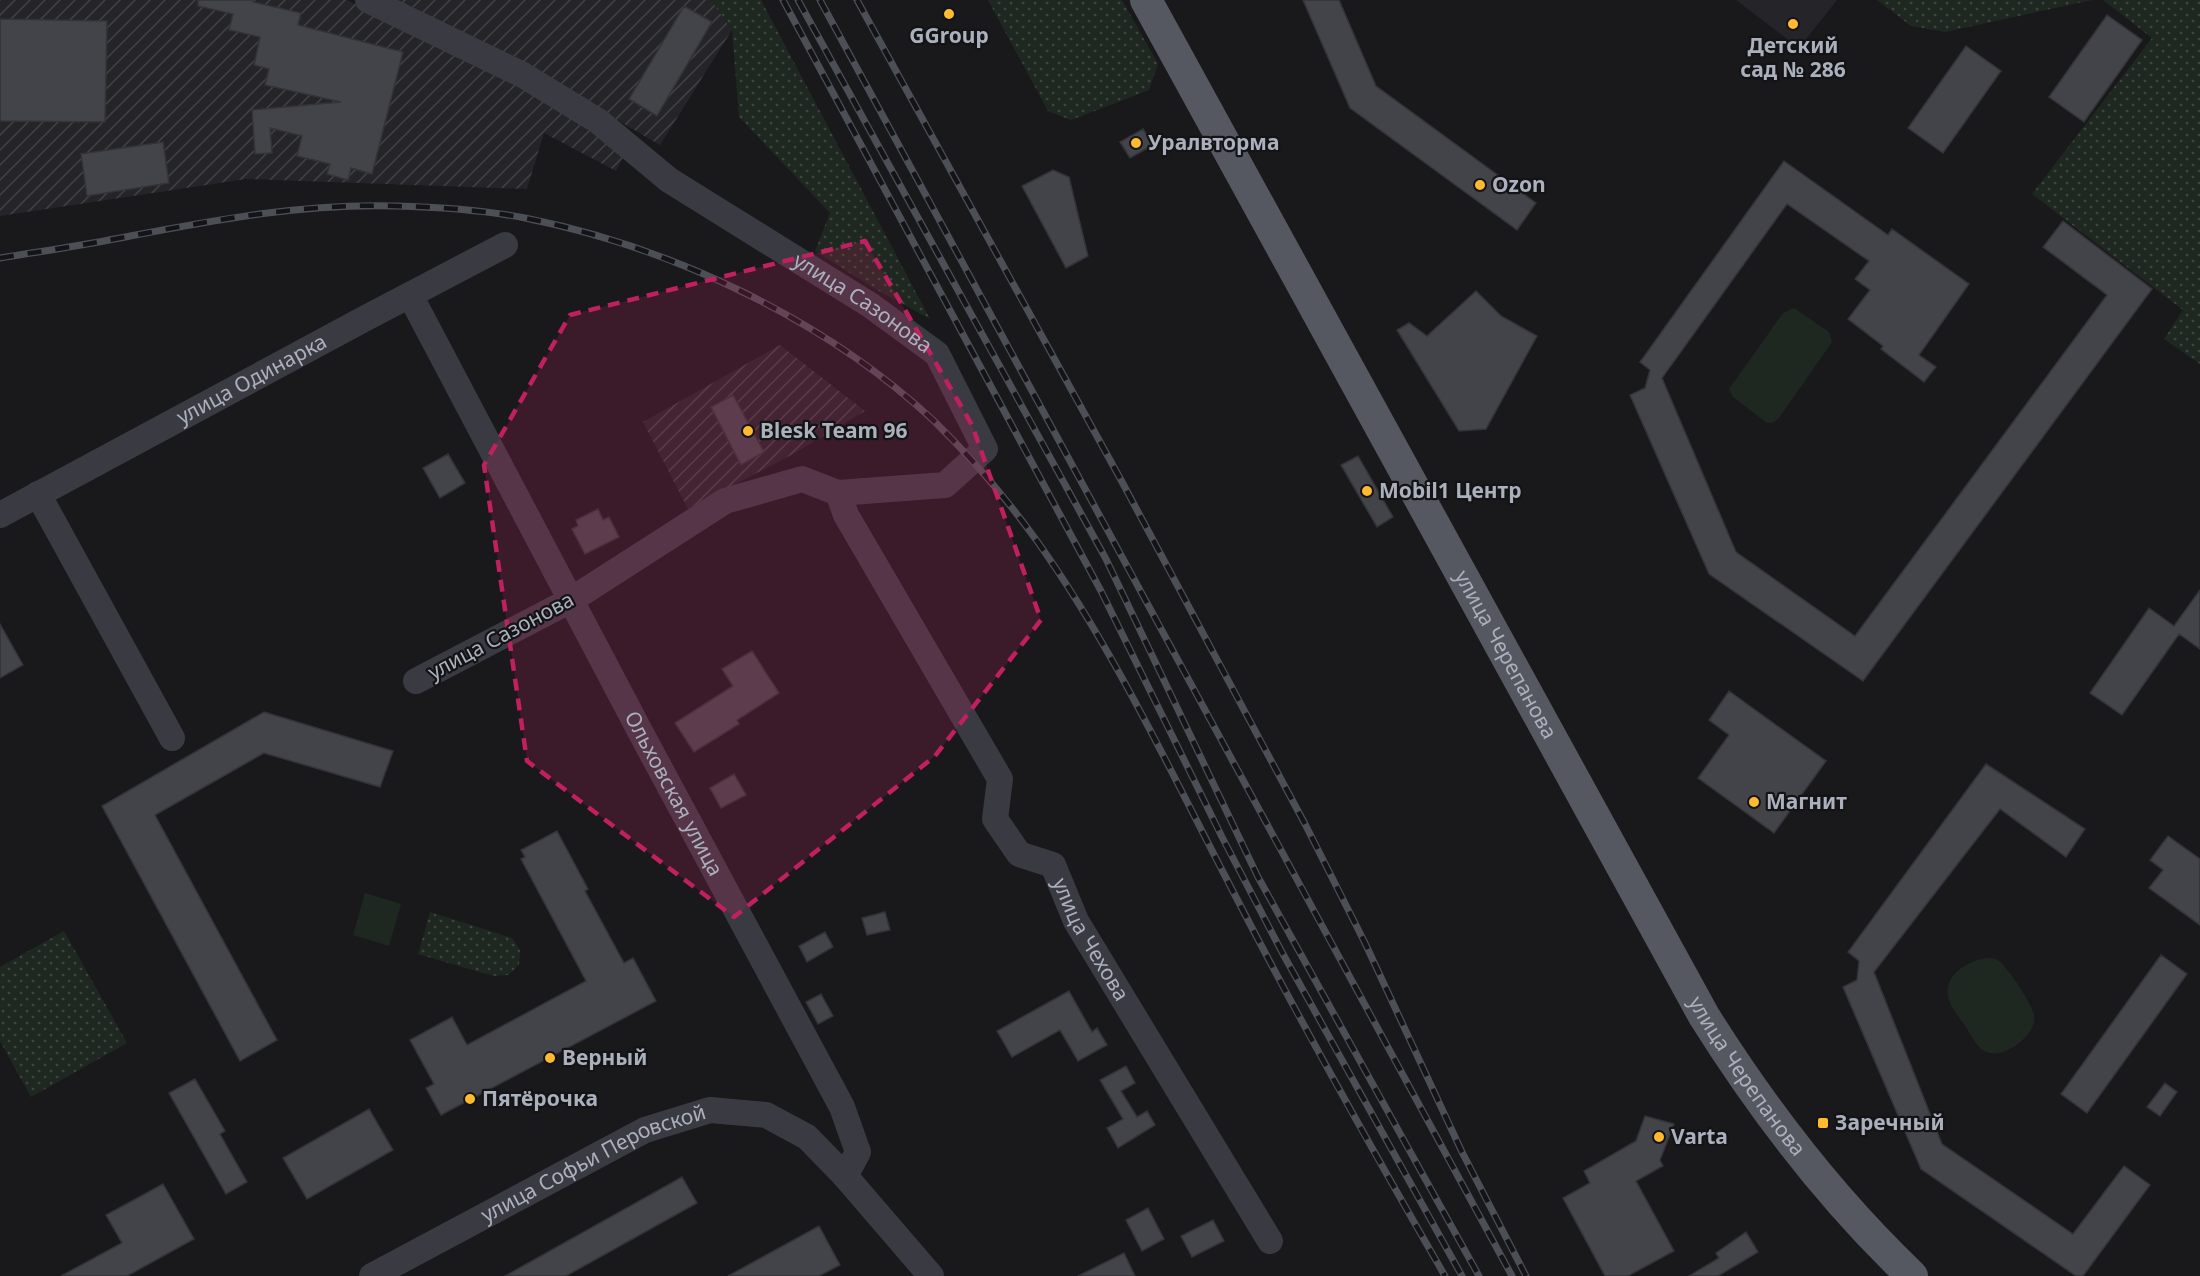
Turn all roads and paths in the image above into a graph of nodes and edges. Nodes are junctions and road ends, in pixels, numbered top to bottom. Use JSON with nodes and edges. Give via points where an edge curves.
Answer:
{"nodes":[{"id":1,"x":368,"y":0,"type":"edge"},
{"id":2,"x":1146,"y":0,"type":"edge"},
{"id":3,"x":506,"y":246,"type":"dead end"},
{"id":4,"x":410,"y":295,"type":"junction"},
{"id":5,"x":838,"y":493,"type":"junction"},
{"id":6,"x":38,"y":494,"type":"junction"},
{"id":7,"x":0,"y":515,"type":"edge"},
{"id":8,"x":571,"y":600,"type":"junction"},
{"id":9,"x":417,"y":681,"type":"dead end"},
{"id":10,"x":172,"y":738,"type":"dead end"},
{"id":11,"x":845,"y":1176,"type":"junction"},
{"id":12,"x":1269,"y":1241,"type":"dead end"},
{"id":13,"x":372,"y":1276,"type":"edge"},
{"id":14,"x":931,"y":1276,"type":"edge"},
{"id":15,"x":1912,"y":1276,"type":"edge"}],
"edges":[{"from":1,"to":5,"type":"street","name":"улица Сазонова","via":[[524,75],[598,121],[669,180],[870,305],[937,354],[985,448],[945,485]]},
{"from":2,"to":15,"type":"main road","name":"улица Черепанова","via":[[1704,1016],[1745,1081],[1799,1154]]},
{"from":3,"to":4,"type":"street","name":"улица Одинарка"},
{"from":4,"to":6,"type":"street","name":"улица Одинарка"},
{"from":4,"to":8,"type":"street","name":"Ольховская улица"},
{"from":5,"to":8,"type":"street","name":"улица Сазонова","via":[[801,479],[725,501]]},
{"from":5,"to":12,"type":"street","name":"улица Чехова","via":[[846,515],[1000,779],[995,819],[1019,854],[1053,865],[1076,921]]},
{"from":6,"to":7,"type":"street","name":"улица Одинарка"},
{"from":6,"to":10,"type":"street"},
{"from":8,"to":9,"type":"street","name":"улица Сазонова"},
{"from":8,"to":11,"type":"street","name":"Ольховская улица","via":[[842,1107],[858,1152]]},
{"from":11,"to":13,"type":"street","name":"улица Софьи Перовской","via":[[807,1137],[766,1115],[710,1110],[645,1130]]},
{"from":11,"to":14,"type":"street"}]}
